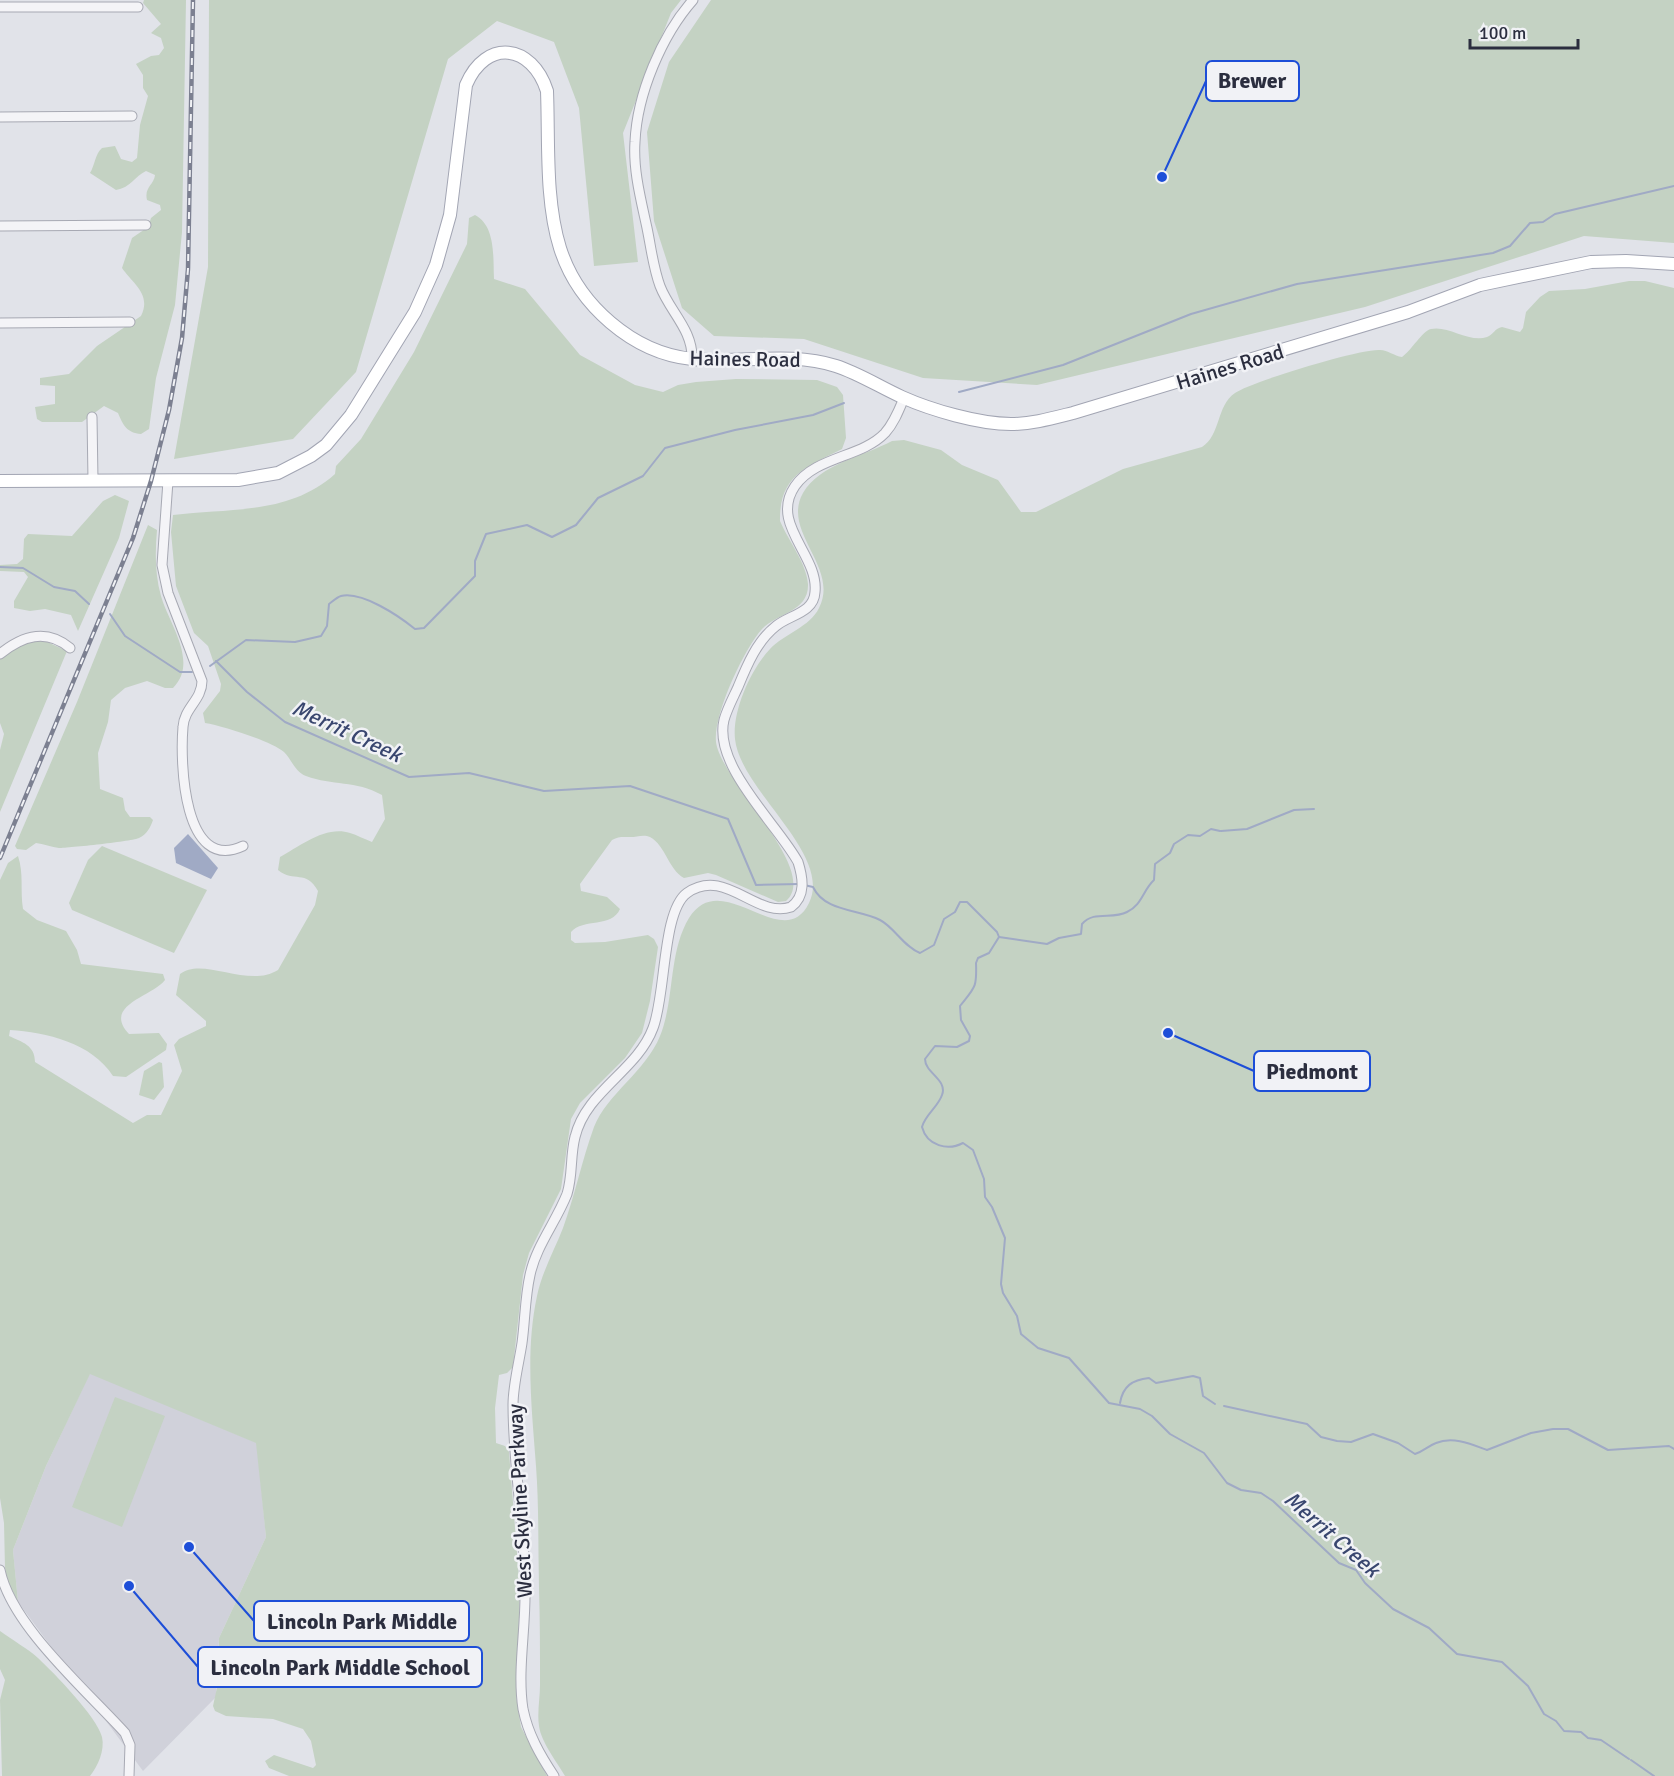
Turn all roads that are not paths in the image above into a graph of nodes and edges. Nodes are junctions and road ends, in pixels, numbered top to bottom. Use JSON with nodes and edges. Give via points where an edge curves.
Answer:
{"nodes":[{"id":1,"x":693,"y":0,"type":"edge"},
{"id":2,"x":0,"y":7,"type":"edge"},
{"id":3,"x":138,"y":7,"type":"dead end"},
{"id":4,"x":132,"y":116,"type":"dead end"},
{"id":5,"x":0,"y":117,"type":"edge"},
{"id":6,"x":146,"y":225,"type":"dead end"},
{"id":7,"x":0,"y":226,"type":"edge"},
{"id":8,"x":1674,"y":264,"type":"edge"},
{"id":9,"x":130,"y":322,"type":"dead end"},
{"id":10,"x":0,"y":323,"type":"edge"},
{"id":11,"x":692,"y":359,"type":"junction"},
{"id":12,"x":904,"y":398,"type":"junction"},
{"id":13,"x":93,"y":417,"type":"dead end"},
{"id":14,"x":93,"y":480,"type":"junction"},
{"id":15,"x":0,"y":481,"type":"edge"},
{"id":16,"x":168,"y":481,"type":"junction"},
{"id":17,"x":70,"y":648,"type":"dead end"},
{"id":18,"x":0,"y":654,"type":"edge"},
{"id":19,"x":243,"y":846,"type":"dead end"},
{"id":20,"x":0,"y":1570,"type":"edge"},
{"id":21,"x":129,"y":1776,"type":"edge"},
{"id":22,"x":554,"y":1776,"type":"edge"}],
"edges":[{"from":1,"to":11,"type":"street","via":[[675,20],[655,62],[636,122],[634,143],[654,266],[665,297],[693,344]]},
{"from":2,"to":3,"type":"street"},
{"from":4,"to":5,"type":"street"},
{"from":6,"to":7,"type":"street"},
{"from":8,"to":12,"type":"main road","name":"Haines Road","via":[[1591,262],[1480,285],[1288,350],[1038,422],[986,421]]},
{"from":9,"to":10,"type":"street"},
{"from":11,"to":12,"type":"main road","name":"Haines Road","via":[[818,362],[838,367]]},
{"from":11,"to":16,"type":"main road","name":"Haines Road","via":[[630,339],[598,310],[571,273],[556,234],[547,91],[531,62],[521,55],[498,53],[483,59],[466,85],[450,215],[426,291],[338,432],[311,456],[262,477],[216,482]]},
{"from":12,"to":22,"type":"street","name":"West Skyline Parkway","via":[[883,436],[817,467],[795,487],[789,504],[789,525],[814,576],[816,593],[806,609],[777,625],[761,642],[747,664],[724,722],[724,743],[738,777],[794,854],[802,878],[801,892],[795,904],[785,909],[714,885],[700,886],[681,898],[673,912],[662,997],[653,1028],[641,1052],[587,1110],[575,1136],[566,1195],[536,1253],[530,1275],[513,1402],[524,1556],[522,1697],[532,1738]]},
{"from":13,"to":14,"type":"street"},
{"from":14,"to":15,"type":"main road","name":"Haines Road"},
{"from":14,"to":16,"type":"main road","name":"Haines Road"},
{"from":16,"to":19,"type":"street","via":[[162,565],[168,593],[202,681],[200,695],[183,722],[182,753],[191,812],[200,835],[214,848],[225,852]]},
{"from":17,"to":18,"type":"street","via":[[52,637],[36,637],[21,639]]},
{"from":20,"to":21,"type":"street","via":[[20,1617],[125,1732],[130,1745]]}]}
